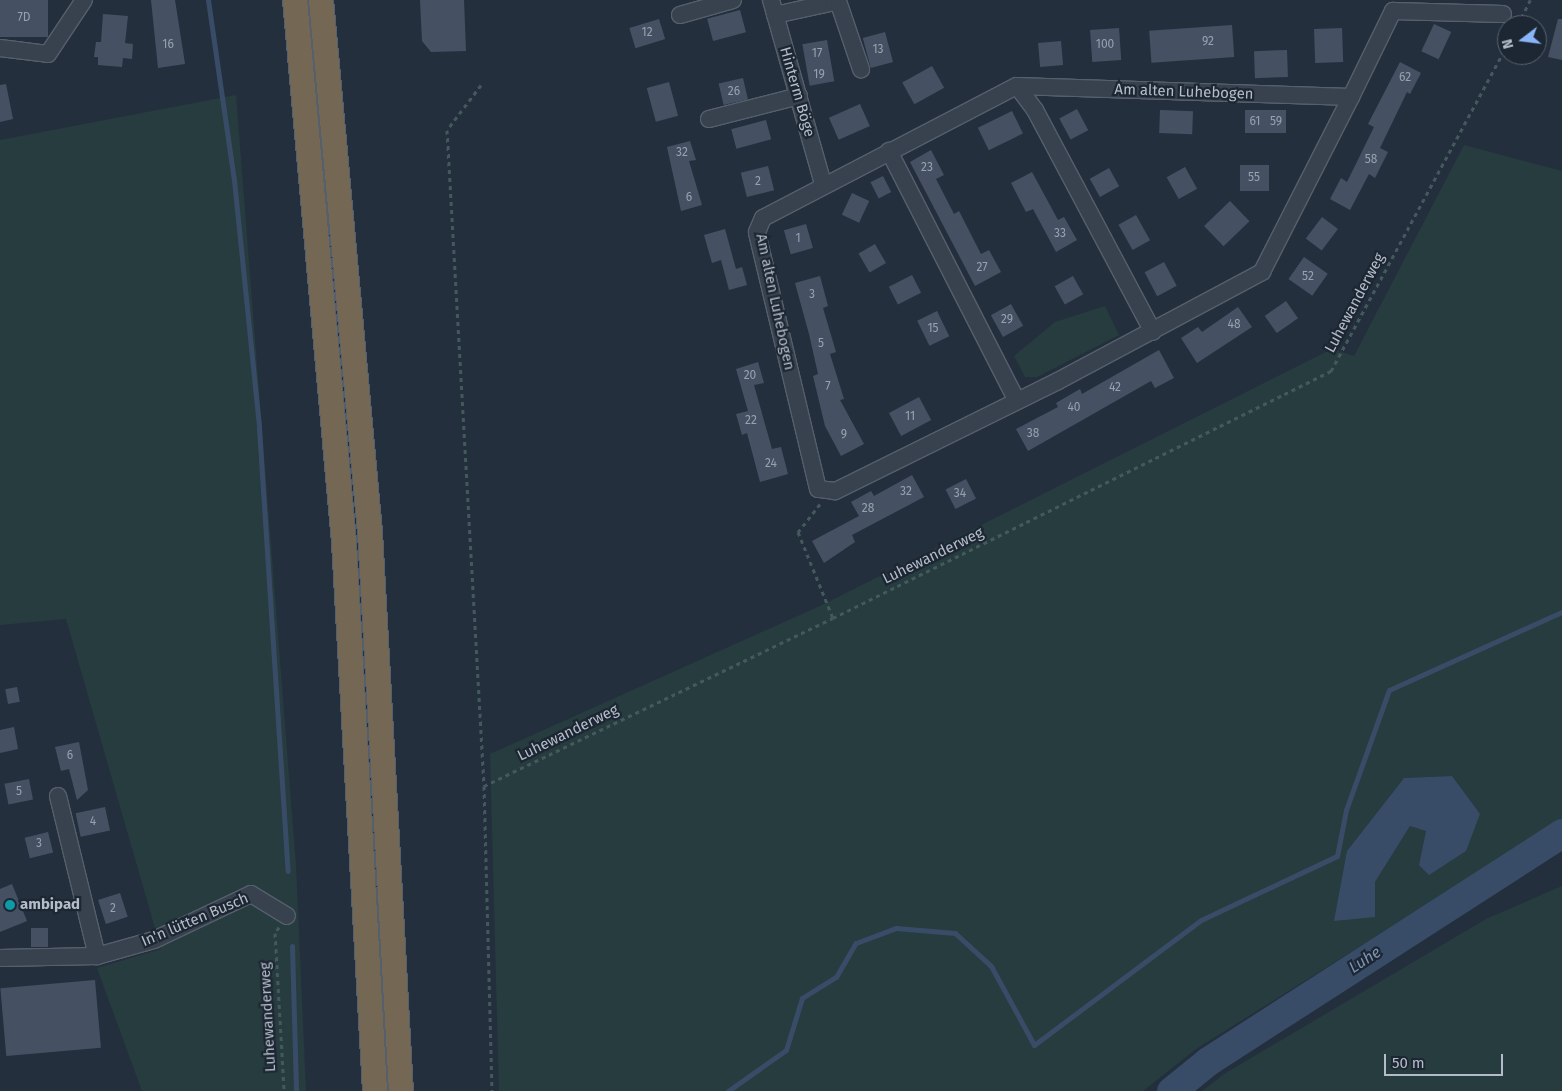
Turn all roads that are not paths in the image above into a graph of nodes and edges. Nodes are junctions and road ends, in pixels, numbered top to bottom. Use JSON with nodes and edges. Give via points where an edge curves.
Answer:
{"nodes":[{"id":1,"x":84,"y":0,"type":"edge"},
{"id":2,"x":295,"y":0,"type":"edge"},
{"id":3,"x":321,"y":0,"type":"edge"},
{"id":4,"x":733,"y":0,"type":"edge"},
{"id":5,"x":773,"y":7,"type":"edge"},
{"id":6,"x":1503,"y":14,"type":"dead end"},
{"id":7,"x":680,"y":15,"type":"dead end"},
{"id":8,"x":0,"y":48,"type":"edge"},
{"id":9,"x":861,"y":69,"type":"dead end"},
{"id":10,"x":1017,"y":86,"type":"junction"},
{"id":11,"x":799,"y":96,"type":"junction"},
{"id":12,"x":1351,"y":97,"type":"junction"},
{"id":13,"x":709,"y":119,"type":"dead end"},
{"id":14,"x":889,"y":151,"type":"junction"},
{"id":15,"x":823,"y":184,"type":"junction"},
{"id":16,"x":1152,"y":332,"type":"junction"},
{"id":17,"x":1016,"y":399,"type":"junction"},
{"id":18,"x":58,"y":796,"type":"dead end"},
{"id":19,"x":287,"y":916,"type":"road end"},
{"id":20,"x":97,"y":956,"type":"junction"},
{"id":21,"x":0,"y":958,"type":"edge"},
{"id":22,"x":375,"y":1091,"type":"edge"},
{"id":23,"x":401,"y":1091,"type":"edge"}],
"edges":[{"from":1,"to":8,"type":"street","via":[[48,54]]},
{"from":2,"to":22,"type":"highway","via":[[343,523]]},
{"from":3,"to":23,"type":"highway","via":[[370,532]]},
{"from":4,"to":7,"type":"street"},
{"from":5,"to":9,"type":"street","via":[[839,4]]},
{"from":5,"to":11,"type":"street","name":"Hinterm Böge"},
{"from":6,"to":12,"type":"street","via":[[1392,11]]},
{"from":10,"to":12,"type":"street","name":"Am alten Luhebogen"},
{"from":10,"to":14,"type":"street","name":"Am alten Luhebogen"},
{"from":10,"to":16,"type":"street","via":[[1035,110]]},
{"from":11,"to":13,"type":"street"},
{"from":11,"to":15,"type":"street","name":"Hinterm Böge"},
{"from":12,"to":16,"type":"street","via":[[1262,272]]},
{"from":14,"to":15,"type":"street","name":"Am alten Luhebogen"},
{"from":14,"to":17,"type":"street"},
{"from":15,"to":17,"type":"street","name":"Am alten Luhebogen","via":[[762,218],[758,232],[818,489],[835,491]]},
{"from":16,"to":17,"type":"street"},
{"from":18,"to":20,"type":"street"},
{"from":19,"to":20,"type":"street","name":"In'n lütten Busch","via":[[251,894],[154,940]]},
{"from":20,"to":21,"type":"street","name":"In'n lütten Busch"}]}
